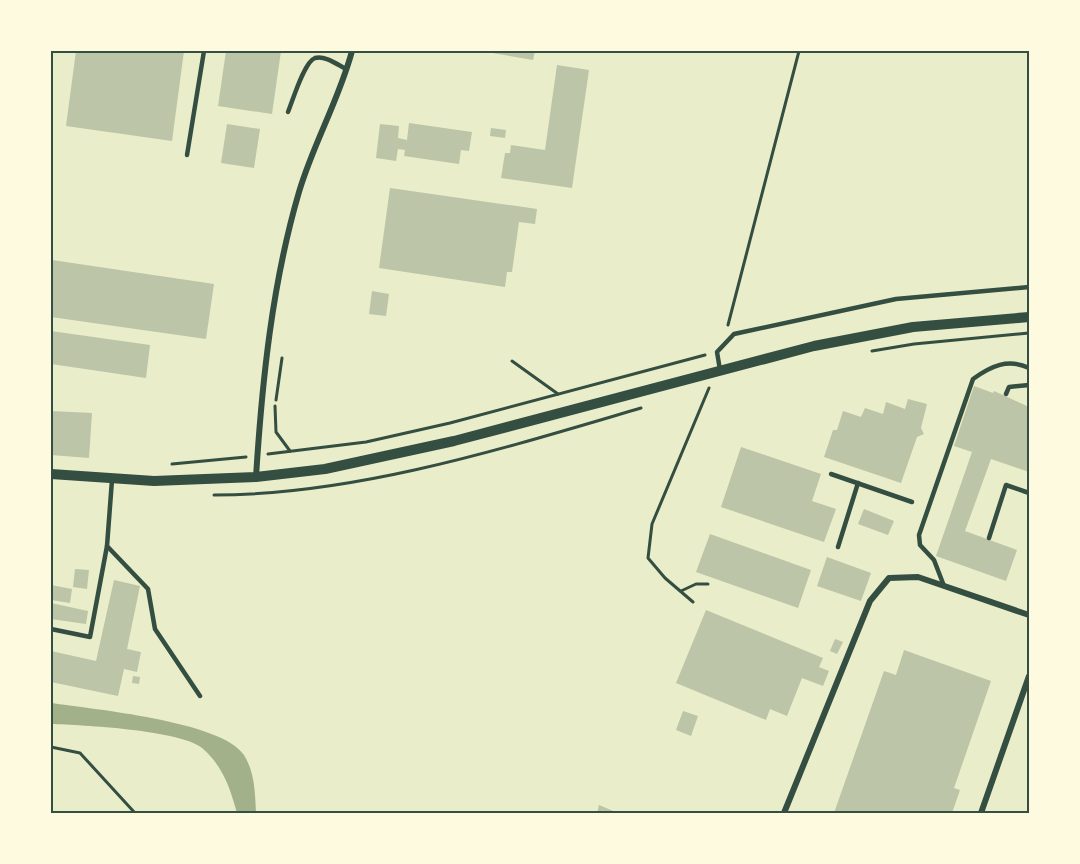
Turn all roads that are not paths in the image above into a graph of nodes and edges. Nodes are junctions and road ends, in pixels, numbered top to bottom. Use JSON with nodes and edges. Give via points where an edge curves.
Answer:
{"nodes":[{"id":1,"x":204,"y":51,"type":"edge"},
{"id":2,"x":352,"y":51,"type":"edge"},
{"id":3,"x":346,"y":69,"type":"junction"},
{"id":4,"x":288,"y":112,"type":"dead end"},
{"id":5,"x":187,"y":155,"type":"dead end"},
{"id":6,"x":1029,"y":287,"type":"edge"},
{"id":7,"x":1029,"y":317,"type":"edge"},
{"id":8,"x":1029,"y":368,"type":"edge"},
{"id":9,"x":720,"y":370,"type":"junction"},
{"id":10,"x":1029,"y":385,"type":"edge"},
{"id":11,"x":1006,"y":394,"type":"dead end"},
{"id":12,"x":51,"y":474,"type":"edge"},
{"id":13,"x":831,"y":474,"type":"dead end"},
{"id":14,"x":256,"y":477,"type":"junction"},
{"id":15,"x":112,"y":480,"type":"junction"},
{"id":16,"x":858,"y":483,"type":"junction"},
{"id":17,"x":1029,"y":493,"type":"edge"},
{"id":18,"x":912,"y":502,"type":"dead end"},
{"id":19,"x":989,"y":538,"type":"dead end"},
{"id":20,"x":107,"y":546,"type":"junction"},
{"id":21,"x":838,"y":547,"type":"dead end"},
{"id":22,"x":944,"y":586,"type":"junction"},
{"id":23,"x":1029,"y":615,"type":"edge"},
{"id":24,"x":51,"y":629,"type":"edge"},
{"id":25,"x":1029,"y":676,"type":"edge"},
{"id":26,"x":200,"y":696,"type":"dead end"},
{"id":27,"x":784,"y":813,"type":"edge"},
{"id":28,"x":981,"y":813,"type":"edge"}],
"edges":[{"from":1,"to":5,"type":"lane"},
{"from":2,"to":3,"type":"street"},
{"from":3,"to":4,"type":"lane","via":[[314,58]]},
{"from":3,"to":14,"type":"street","via":[[299,191],[280,267]]},
{"from":6,"to":9,"type":"lane","via":[[896,299],[734,334],[717,352]]},
{"from":7,"to":9,"type":"street","via":[[913,327]]},
{"from":8,"to":22,"type":"lane","via":[[1014,363],[991,366],[973,379],[919,535],[920,545],[934,560]]},
{"from":9,"to":14,"type":"street","via":[[370,461]]},
{"from":10,"to":11,"type":"lane","via":[[1009,387]]},
{"from":12,"to":15,"type":"street"},
{"from":13,"to":16,"type":"lane"},
{"from":14,"to":15,"type":"street"},
{"from":15,"to":20,"type":"lane"},
{"from":16,"to":18,"type":"lane"},
{"from":16,"to":21,"type":"lane"},
{"from":17,"to":19,"type":"lane","via":[[1006,485]]},
{"from":20,"to":24,"type":"lane","via":[[90,637]]},
{"from":20,"to":26,"type":"lane","via":[[148,589],[155,628]]},
{"from":22,"to":23,"type":"street"},
{"from":22,"to":27,"type":"street","via":[[918,577],[889,578],[870,601]]},
{"from":25,"to":28,"type":"street"}]}
